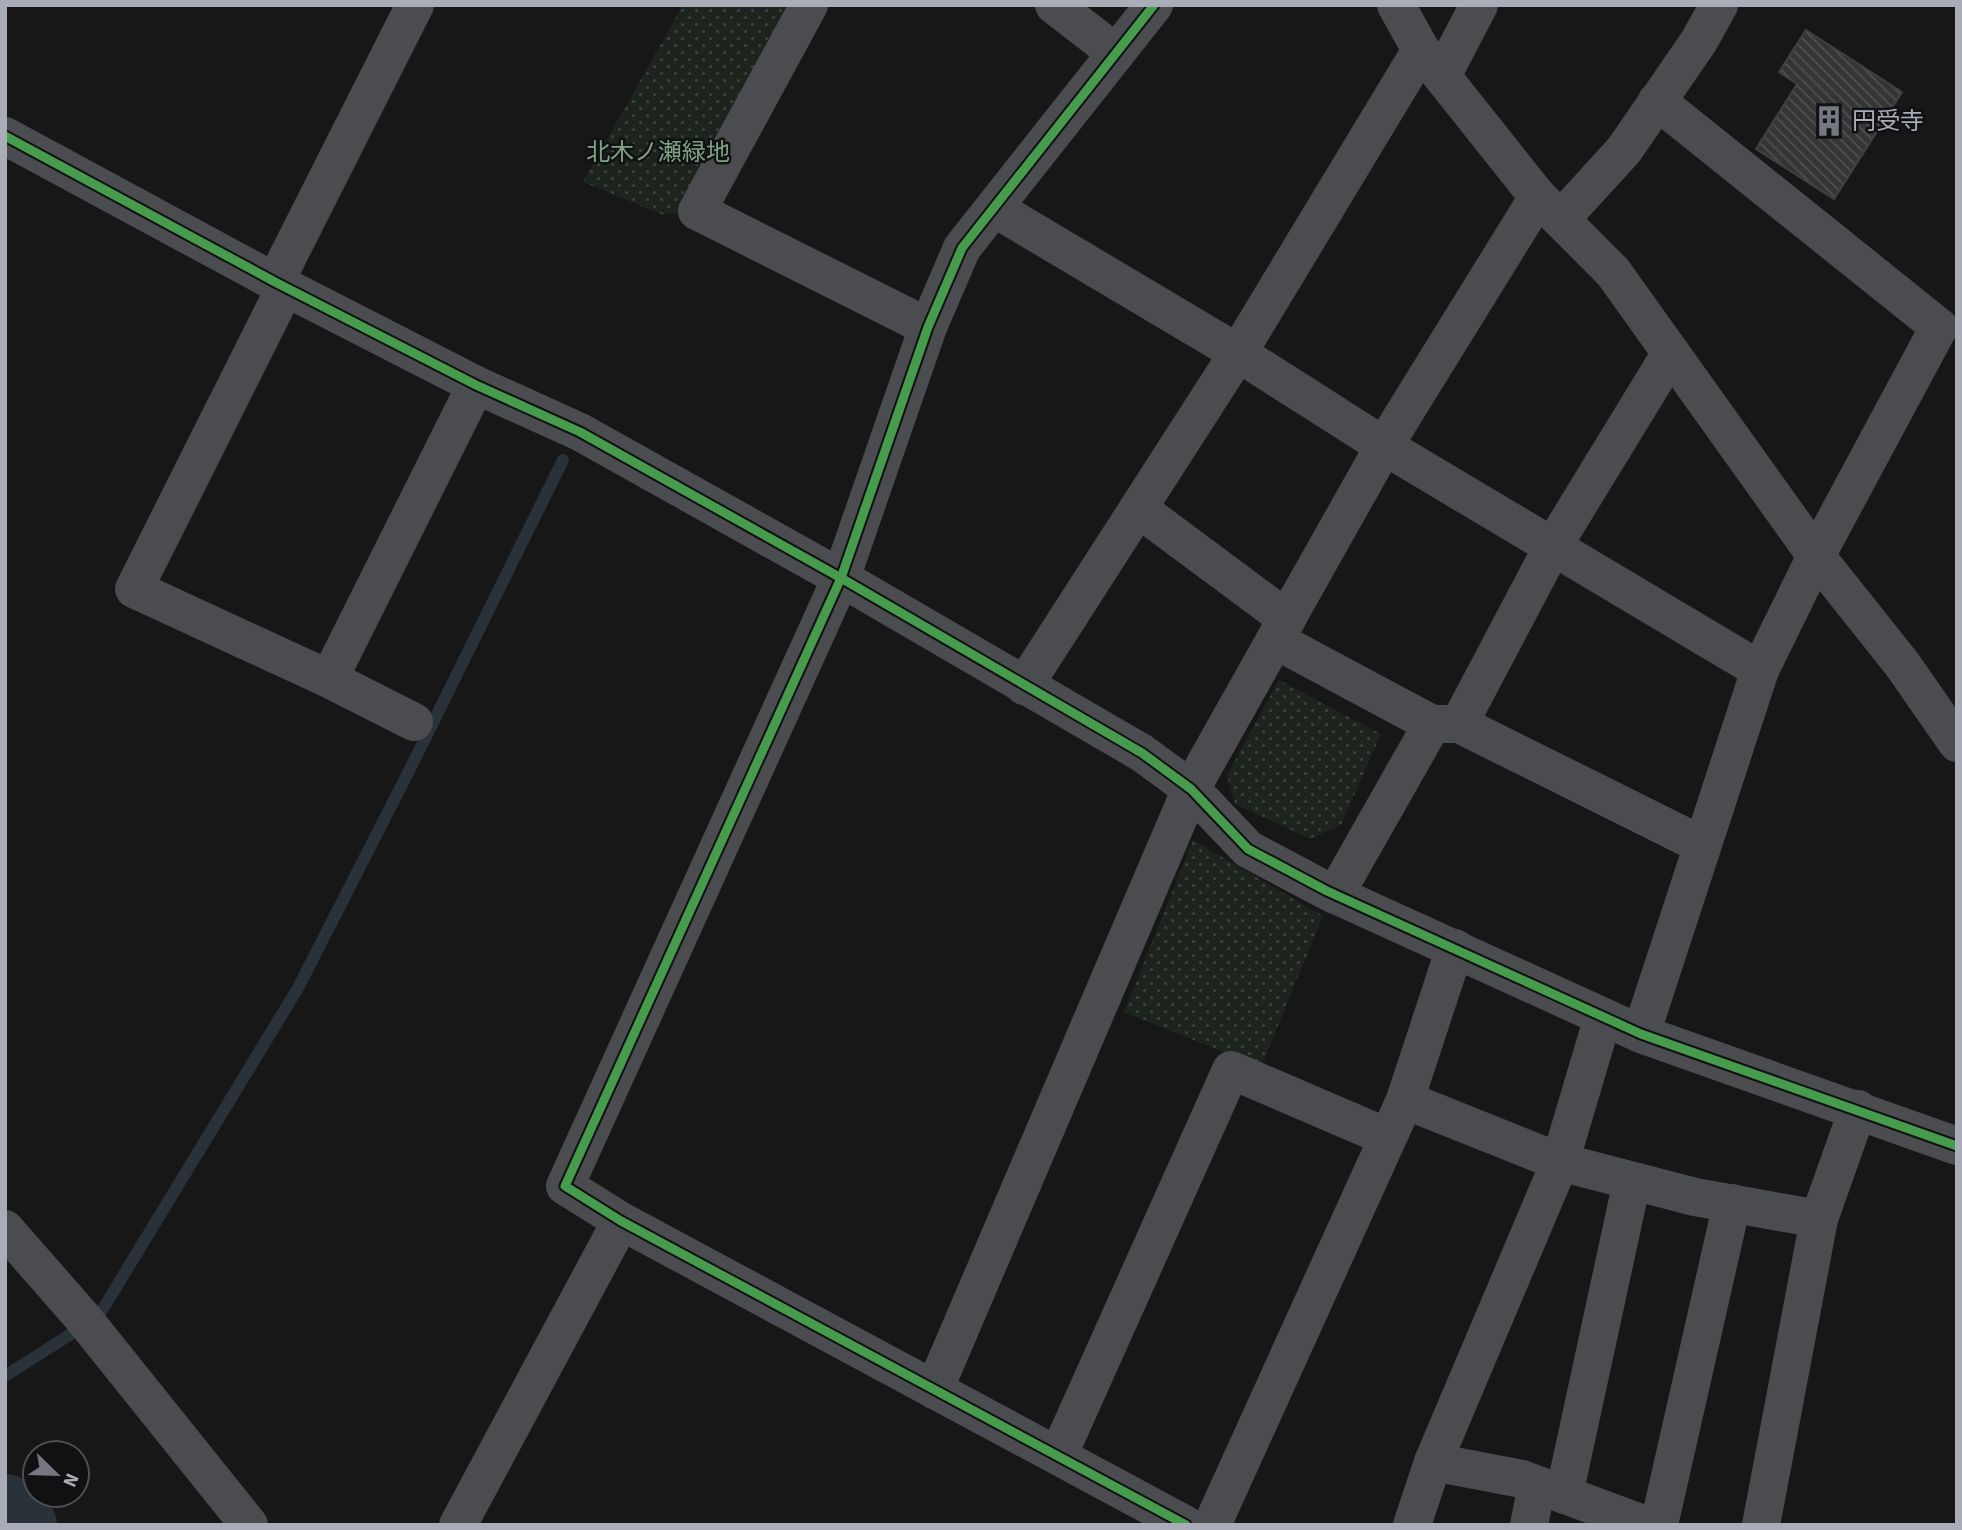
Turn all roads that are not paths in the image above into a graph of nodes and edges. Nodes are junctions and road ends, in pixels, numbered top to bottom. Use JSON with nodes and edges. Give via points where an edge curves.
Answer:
{"nodes":[{"id":1,"x":415,"y":5,"type":"edge"},
{"id":2,"x":809,"y":5,"type":"edge"},
{"id":3,"x":1054,"y":5,"type":"edge"},
{"id":4,"x":1154,"y":5,"type":"edge"},
{"id":5,"x":1396,"y":5,"type":"edge"},
{"id":6,"x":1479,"y":5,"type":"edge"},
{"id":7,"x":1719,"y":5,"type":"edge"},
{"id":8,"x":1116,"y":53,"type":"junction"},
{"id":9,"x":1432,"y":62,"type":"junction"},
{"id":10,"x":1657,"y":101,"type":"junction"},
{"id":11,"x":5,"y":136,"type":"edge"},
{"id":12,"x":994,"y":208,"type":"junction"},
{"id":13,"x":1550,"y":208,"type":"junction"},
{"id":14,"x":281,"y":284,"type":"junction"},
{"id":15,"x":928,"y":327,"type":"junction"},
{"id":16,"x":1948,"y":332,"type":"edge"},
{"id":17,"x":1671,"y":352,"type":"junction"},
{"id":18,"x":1238,"y":353,"type":"junction"},
{"id":19,"x":476,"y":385,"type":"junction"},
{"id":20,"x":1384,"y":446,"type":"junction"},
{"id":21,"x":1139,"y":509,"type":"junction"},
{"id":22,"x":1553,"y":547,"type":"junction"},
{"id":23,"x":1816,"y":556,"type":"junction"},
{"id":24,"x":841,"y":578,"type":"junction"},
{"id":25,"x":1281,"y":630,"type":"junction"},
{"id":26,"x":1760,"y":670,"type":"junction"},
{"id":27,"x":328,"y":678,"type":"junction"},
{"id":28,"x":1024,"y":686,"type":"junction"},
{"id":29,"x":414,"y":722,"type":"dead end"},
{"id":30,"x":1445,"y":724,"type":"junction"},
{"id":31,"x":1957,"y":743,"type":"edge"},
{"id":32,"x":1191,"y":789,"type":"junction"},
{"id":33,"x":1702,"y":845,"type":"junction"},
{"id":34,"x":1335,"y":895,"type":"junction"},
{"id":35,"x":1455,"y":947,"type":"junction"},
{"id":36,"x":1603,"y":1017,"type":"junction"},
{"id":37,"x":1641,"y":1034,"type":"junction"},
{"id":38,"x":1405,"y":1100,"type":"junction"},
{"id":39,"x":1857,"y":1109,"type":"junction"},
{"id":40,"x":1387,"y":1138,"type":"junction"},
{"id":41,"x":1957,"y":1146,"type":"edge"},
{"id":42,"x":1560,"y":1162,"type":"junction"},
{"id":43,"x":1632,"y":1181,"type":"junction"},
{"id":44,"x":1732,"y":1203,"type":"junction"},
{"id":45,"x":1819,"y":1219,"type":"junction"},
{"id":46,"x":621,"y":1221,"type":"junction"},
{"id":47,"x":5,"y":1229,"type":"edge"},
{"id":48,"x":933,"y":1390,"type":"junction"},
{"id":49,"x":1058,"y":1456,"type":"junction"},
{"id":50,"x":1433,"y":1462,"type":"junction"},
{"id":51,"x":1550,"y":1490,"type":"junction"},
{"id":52,"x":249,"y":1525,"type":"edge"},
{"id":53,"x":458,"y":1525,"type":"edge"},
{"id":54,"x":1186,"y":1525,"type":"edge"},
{"id":55,"x":1212,"y":1525,"type":"edge"},
{"id":56,"x":1412,"y":1525,"type":"edge"},
{"id":57,"x":1529,"y":1525,"type":"edge"},
{"id":58,"x":1646,"y":1525,"type":"edge"},
{"id":59,"x":1659,"y":1525,"type":"edge"},
{"id":60,"x":1761,"y":1525,"type":"edge"}],
"edges":[{"from":1,"to":14,"type":"street"},
{"from":2,"to":15,"type":"street","via":[[697,211]]},
{"from":3,"to":8,"type":"street"},
{"from":4,"to":8,"type":"street"},
{"from":5,"to":9,"type":"street"},
{"from":6,"to":9,"type":"street"},
{"from":7,"to":10,"type":"street"},
{"from":8,"to":12,"type":"street"},
{"from":9,"to":13,"type":"street"},
{"from":9,"to":18,"type":"street"},
{"from":10,"to":13,"type":"street","via":[[1623,149]]},
{"from":10,"to":16,"type":"street"},
{"from":11,"to":14,"type":"street"},
{"from":12,"to":15,"type":"street","via":[[962,248]]},
{"from":12,"to":18,"type":"street"},
{"from":13,"to":17,"type":"street","via":[[1613,272]]},
{"from":13,"to":20,"type":"street"},
{"from":14,"to":19,"type":"street"},
{"from":14,"to":27,"type":"street","via":[[134,589]]},
{"from":15,"to":24,"type":"street"},
{"from":16,"to":23,"type":"street"},
{"from":17,"to":22,"type":"street"},
{"from":17,"to":23,"type":"street"},
{"from":18,"to":20,"type":"street"},
{"from":18,"to":21,"type":"street"},
{"from":19,"to":24,"type":"street","via":[[580,432]]},
{"from":19,"to":27,"type":"street"},
{"from":20,"to":22,"type":"street"},
{"from":20,"to":25,"type":"street"},
{"from":21,"to":25,"type":"street"},
{"from":21,"to":28,"type":"street"},
{"from":22,"to":26,"type":"street"},
{"from":22,"to":30,"type":"street"},
{"from":23,"to":26,"type":"street"},
{"from":23,"to":31,"type":"street","via":[[1902,664]]},
{"from":24,"to":28,"type":"street"},
{"from":24,"to":46,"type":"street","via":[[565,1186]]},
{"from":25,"to":30,"type":"street"},
{"from":25,"to":32,"type":"street"},
{"from":26,"to":33,"type":"street"},
{"from":27,"to":29,"type":"street"},
{"from":28,"to":32,"type":"street","via":[[1142,753]]},
{"from":30,"to":33,"type":"street"},
{"from":30,"to":34,"type":"street"},
{"from":32,"to":34,"type":"street","via":[[1248,849]]},
{"from":32,"to":48,"type":"street"},
{"from":33,"to":37,"type":"street"},
{"from":34,"to":35,"type":"street"},
{"from":35,"to":36,"type":"street"},
{"from":35,"to":38,"type":"street"},
{"from":36,"to":37,"type":"street"},
{"from":36,"to":42,"type":"street"},
{"from":37,"to":39,"type":"street"},
{"from":38,"to":40,"type":"street"},
{"from":38,"to":42,"type":"street"},
{"from":39,"to":41,"type":"street"},
{"from":39,"to":45,"type":"street"},
{"from":40,"to":49,"type":"street","via":[[1231,1070]]},
{"from":40,"to":55,"type":"street"},
{"from":42,"to":43,"type":"street"},
{"from":42,"to":50,"type":"street"},
{"from":43,"to":44,"type":"street"},
{"from":43,"to":51,"type":"street"},
{"from":44,"to":45,"type":"street"},
{"from":44,"to":59,"type":"street"},
{"from":45,"to":60,"type":"street"},
{"from":46,"to":48,"type":"street"},
{"from":46,"to":53,"type":"street"},
{"from":47,"to":52,"type":"street","via":[[88,1324]]},
{"from":48,"to":49,"type":"street"},
{"from":49,"to":54,"type":"street"},
{"from":50,"to":51,"type":"street","via":[[1522,1479]]},
{"from":50,"to":56,"type":"street"},
{"from":51,"to":57,"type":"street"},
{"from":51,"to":58,"type":"street"}]}
